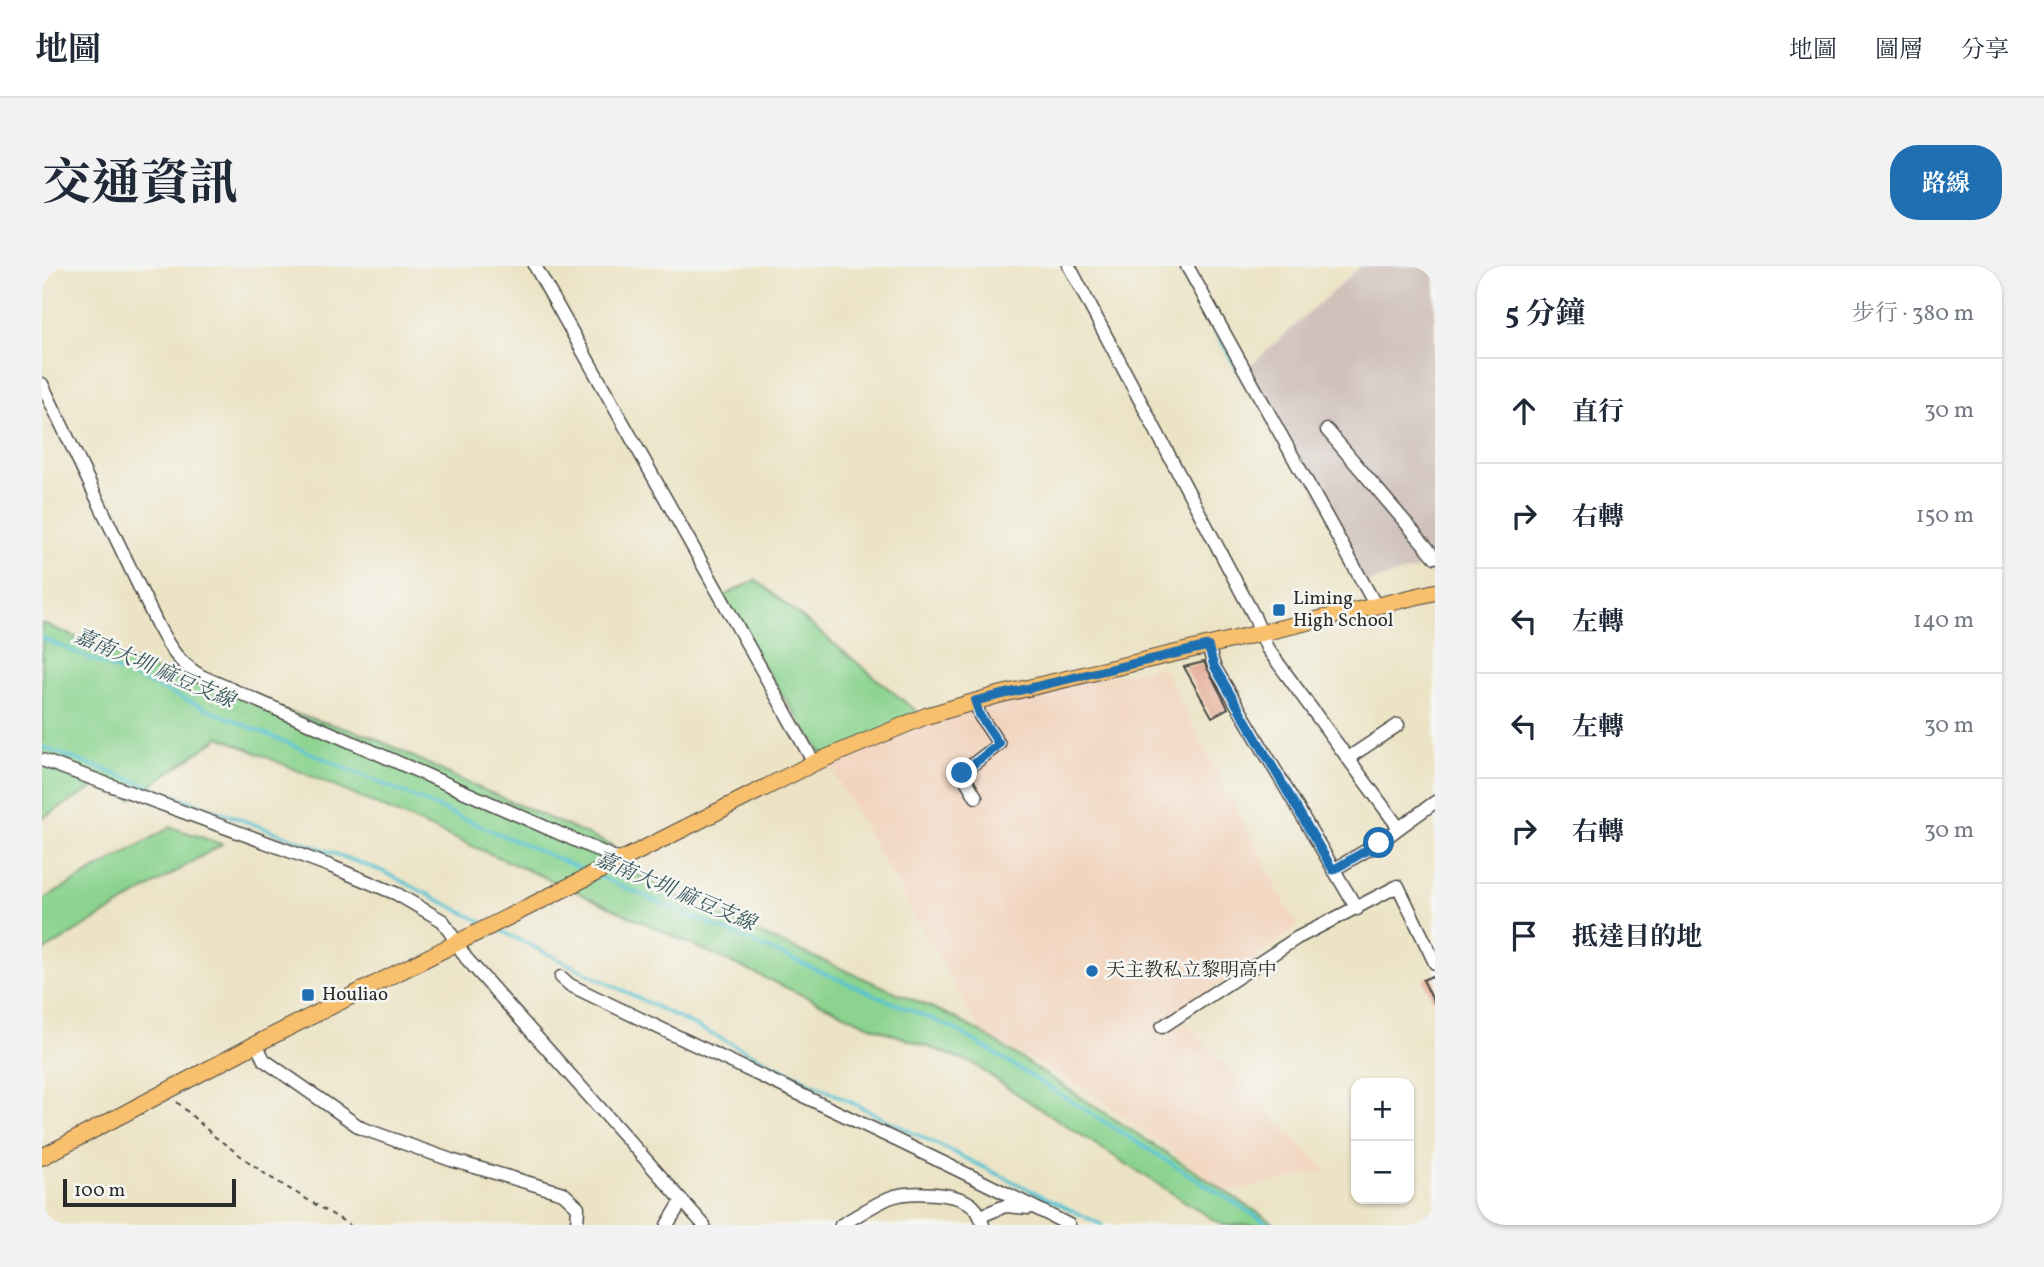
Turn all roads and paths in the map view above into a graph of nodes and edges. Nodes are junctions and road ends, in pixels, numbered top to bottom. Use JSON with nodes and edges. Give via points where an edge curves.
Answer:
{"nodes":[{"id":1,"x":535,"y":266,"type":"edge"},
{"id":2,"x":1069,"y":266,"type":"edge"},
{"id":3,"x":1187,"y":266,"type":"edge"},
{"id":4,"x":42,"y":384,"type":"edge"},
{"id":5,"x":1326,"y":430,"type":"dead end"},
{"id":6,"x":1435,"y":557,"type":"edge"},
{"id":7,"x":1435,"y":592,"type":"edge"},
{"id":8,"x":1376,"y":606,"type":"junction"},
{"id":9,"x":1261,"y":633,"type":"junction"},
{"id":10,"x":1208,"y":646,"type":"junction"},
{"id":11,"x":975,"y":701,"type":"junction"},
{"id":12,"x":1398,"y":725,"type":"dead end"},
{"id":13,"x":1348,"y":758,"type":"junction"},
{"id":14,"x":42,"y":760,"type":"edge"},
{"id":15,"x":814,"y":763,"type":"junction"},
{"id":16,"x":976,"y":797,"type":"dead end"},
{"id":17,"x":1435,"y":802,"type":"edge"},
{"id":18,"x":1399,"y":828,"type":"junction"},
{"id":19,"x":613,"y":863,"type":"junction"},
{"id":20,"x":1333,"y":870,"type":"junction"},
{"id":21,"x":1357,"y":909,"type":"junction"},
{"id":22,"x":456,"y":942,"type":"junction"},
{"id":23,"x":1435,"y":963,"type":"edge"},
{"id":24,"x":561,"y":977,"type":"dead end"},
{"id":25,"x":1162,"y":1027,"type":"dead end"},
{"id":26,"x":256,"y":1044,"type":"junction"},
{"id":27,"x":162,"y":1092,"type":"junction"},
{"id":28,"x":42,"y":1157,"type":"edge"},
{"id":29,"x":682,"y":1201,"type":"junction"},
{"id":30,"x":1037,"y":1209,"type":"junction"},
{"id":31,"x":982,"y":1220,"type":"edge"},
{"id":32,"x":350,"y":1225,"type":"edge"},
{"id":33,"x":576,"y":1225,"type":"edge"},
{"id":34,"x":667,"y":1225,"type":"edge"},
{"id":35,"x":704,"y":1225,"type":"edge"},
{"id":36,"x":841,"y":1225,"type":"edge"},
{"id":37,"x":1069,"y":1225,"type":"edge"}],
"edges":[{"from":1,"to":15,"type":"street"},
{"from":2,"to":9,"type":"street"},
{"from":3,"to":8,"type":"street"},
{"from":4,"to":19,"type":"street","via":[[169,648],[182,664]]},
{"from":5,"to":6,"type":"street"},
{"from":7,"to":8,"type":"main road"},
{"from":8,"to":9,"type":"main road"},
{"from":9,"to":10,"type":"main road"},
{"from":9,"to":13,"type":"street","via":[[1289,682]]},
{"from":10,"to":11,"type":"main road"},
{"from":10,"to":20,"type":"street","via":[[1214,666]]},
{"from":11,"to":15,"type":"main road","via":[[926,716]]},
{"from":11,"to":16,"type":"street","via":[[999,744],[962,773]]},
{"from":12,"to":13,"type":"street"},
{"from":13,"to":18,"type":"street"},
{"from":14,"to":22,"type":"street","via":[[397,894],[443,921]]},
{"from":15,"to":19,"type":"main road"},
{"from":17,"to":18,"type":"street"},
{"from":18,"to":20,"type":"street"},
{"from":19,"to":22,"type":"main road"},
{"from":20,"to":21,"type":"street"},
{"from":21,"to":23,"type":"street","via":[[1398,886]]},
{"from":21,"to":25,"type":"street","via":[[1297,938]]},
{"from":22,"to":26,"type":"main road"},
{"from":22,"to":29,"type":"street"},
{"from":24,"to":30,"type":"street"},
{"from":26,"to":27,"type":"main road"},
{"from":26,"to":33,"type":"street","via":[[264,1060],[361,1128],[563,1193],[578,1207]]},
{"from":27,"to":28,"type":"main road"},
{"from":27,"to":32,"type":"path","via":[[268,1176]]},
{"from":29,"to":34,"type":"street"},
{"from":29,"to":35,"type":"street"},
{"from":30,"to":31,"type":"street","via":[[1005,1206]]},
{"from":30,"to":37,"type":"street"},
{"from":31,"to":36,"type":"street","via":[[972,1204],[927,1193],[891,1197]]}]}
